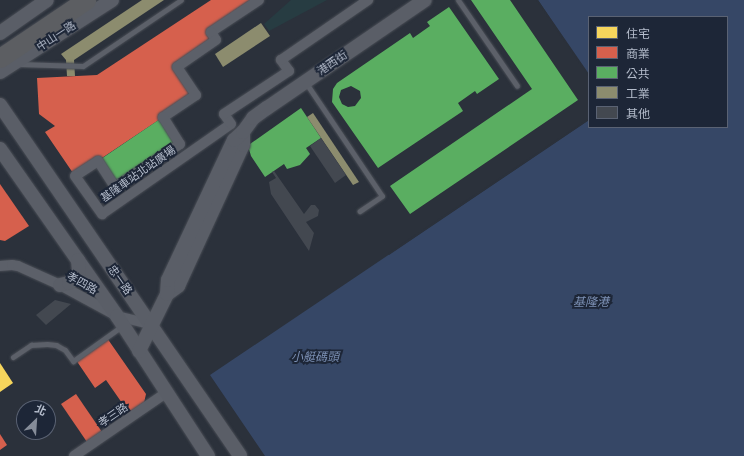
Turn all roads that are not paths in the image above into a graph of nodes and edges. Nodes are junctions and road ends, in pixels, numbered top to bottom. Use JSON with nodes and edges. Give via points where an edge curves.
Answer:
{"nodes":[{"id":1,"x":47,"y":0,"type":"edge"},
{"id":2,"x":86,"y":0,"type":"edge"},
{"id":3,"x":112,"y":0,"type":"edge"},
{"id":4,"x":181,"y":0,"type":"edge"},
{"id":5,"x":259,"y":0,"type":"edge"},
{"id":6,"x":368,"y":0,"type":"edge"},
{"id":7,"x":425,"y":0,"type":"edge"},
{"id":8,"x":458,"y":0,"type":"edge"},
{"id":9,"x":0,"y":33,"type":"edge"},
{"id":10,"x":6,"y":61,"type":"edge"},
{"id":11,"x":0,"y":72,"type":"edge"},
{"id":12,"x":305,"y":82,"type":"junction"},
{"id":13,"x":517,"y":86,"type":"dead end"},
{"id":14,"x":0,"y":105,"type":"edge"},
{"id":15,"x":0,"y":149,"type":"edge"},
{"id":16,"x":360,"y":211,"type":"dead end"},
{"id":17,"x":78,"y":260,"type":"junction"},
{"id":18,"x":0,"y":266,"type":"edge"},
{"id":19,"x":60,"y":285,"type":"junction"},
{"id":20,"x":120,"y":321,"type":"junction"},
{"id":21,"x":152,"y":325,"type":"junction"},
{"id":22,"x":139,"y":351,"type":"junction"},
{"id":23,"x":13,"y":357,"type":"dead end"},
{"id":24,"x":166,"y":393,"type":"junction"},
{"id":25,"x":74,"y":456,"type":"edge"},
{"id":26,"x":208,"y":456,"type":"edge"},
{"id":27,"x":240,"y":456,"type":"edge"}],
"edges":[{"from":1,"to":9,"type":"street"},
{"from":2,"to":10,"type":"highway"},
{"from":3,"to":10,"type":"street","name":"中山一路"},
{"from":4,"to":10,"type":"lane","via":[[83,66]]},
{"from":5,"to":6,"type":"street","name":"基隆車站北站廣場","via":[[211,32],[216,40],[177,66],[196,95],[163,117],[180,144],[115,187],[98,161],[75,176],[102,214],[231,124],[224,114],[289,71],[281,60]]},
{"from":7,"to":12,"type":"street","name":"港西街"},
{"from":8,"to":13,"type":"lane"},
{"from":10,"to":11,"type":"street","name":"中山一路"},
{"from":12,"to":16,"type":"lane","via":[[382,196]]},
{"from":12,"to":21,"type":"street","name":"港西街","via":[[249,122],[244,132],[243,145],[178,286],[167,294]]},
{"from":14,"to":21,"type":"street","name":"忠一路"},
{"from":15,"to":17,"type":"street"},
{"from":17,"to":19,"type":"street","via":[[80,271],[77,278]]},
{"from":17,"to":20,"type":"street"},
{"from":18,"to":19,"type":"street","name":"孝四路","via":[[12,264]]},
{"from":19,"to":20,"type":"street","name":"孝四路"},
{"from":20,"to":21,"type":"street","name":"孝四路"},
{"from":20,"to":22,"type":"street"},
{"from":20,"to":23,"type":"lane","via":[[73,361],[65,350],[47,344],[31,345]]},
{"from":21,"to":22,"type":"street","name":"港西街"},
{"from":21,"to":27,"type":"street","name":"忠一路"},
{"from":22,"to":24,"type":"street"},
{"from":24,"to":25,"type":"street","name":"孝三路"},
{"from":24,"to":26,"type":"street"}]}
